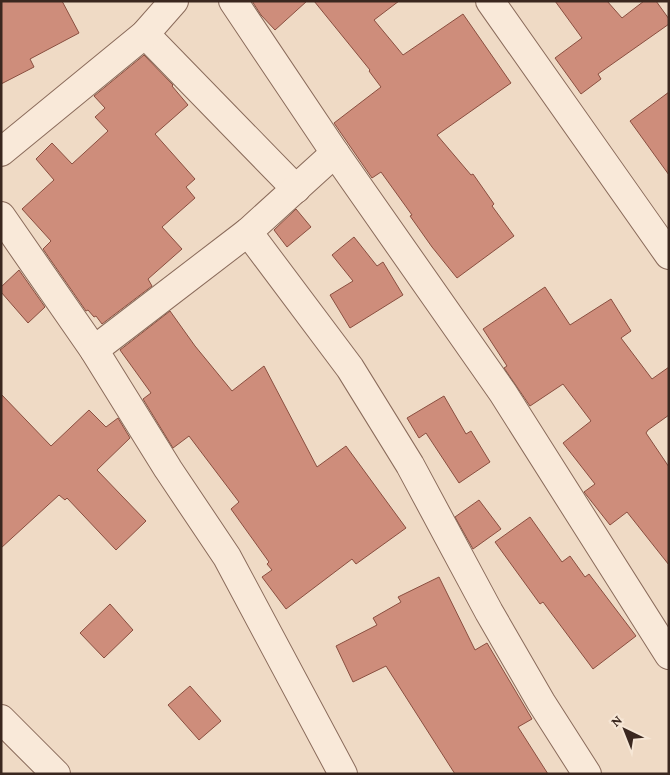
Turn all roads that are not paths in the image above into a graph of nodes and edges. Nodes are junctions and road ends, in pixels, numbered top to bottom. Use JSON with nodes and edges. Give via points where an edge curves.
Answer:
{"nodes":[{"id":1,"x":174,"y":1,"type":"edge"},
{"id":2,"x":233,"y":1,"type":"edge"},
{"id":3,"x":490,"y":1,"type":"edge"},
{"id":4,"x":145,"y":34,"type":"junction"},
{"id":5,"x":1,"y":152,"type":"edge"},
{"id":6,"x":335,"y":153,"type":"junction"},
{"id":7,"x":296,"y":189,"type":"junction"},
{"id":8,"x":1,"y":216,"type":"edge"},
{"id":9,"x":248,"y":232,"type":"junction"},
{"id":10,"x":669,"y":255,"type":"edge"},
{"id":11,"x":94,"y":350,"type":"junction"},
{"id":12,"x":669,"y":656,"type":"edge"},
{"id":13,"x":1,"y":719,"type":"edge"},
{"id":14,"x":56,"y":774,"type":"edge"},
{"id":15,"x":343,"y":774,"type":"edge"},
{"id":16,"x":587,"y":774,"type":"edge"}],
"edges":[{"from":1,"to":4,"type":"street"},
{"from":2,"to":6,"type":"street"},
{"from":3,"to":10,"type":"street"},
{"from":4,"to":5,"type":"street"},
{"from":4,"to":7,"type":"street"},
{"from":6,"to":7,"type":"street"},
{"from":6,"to":12,"type":"street","via":[[503,393]]},
{"from":7,"to":9,"type":"street"},
{"from":8,"to":11,"type":"street"},
{"from":9,"to":11,"type":"street"},
{"from":9,"to":16,"type":"street","via":[[350,368],[410,465],[541,702]]},
{"from":11,"to":15,"type":"street","via":[[226,557]]},
{"from":13,"to":14,"type":"street"}]}
